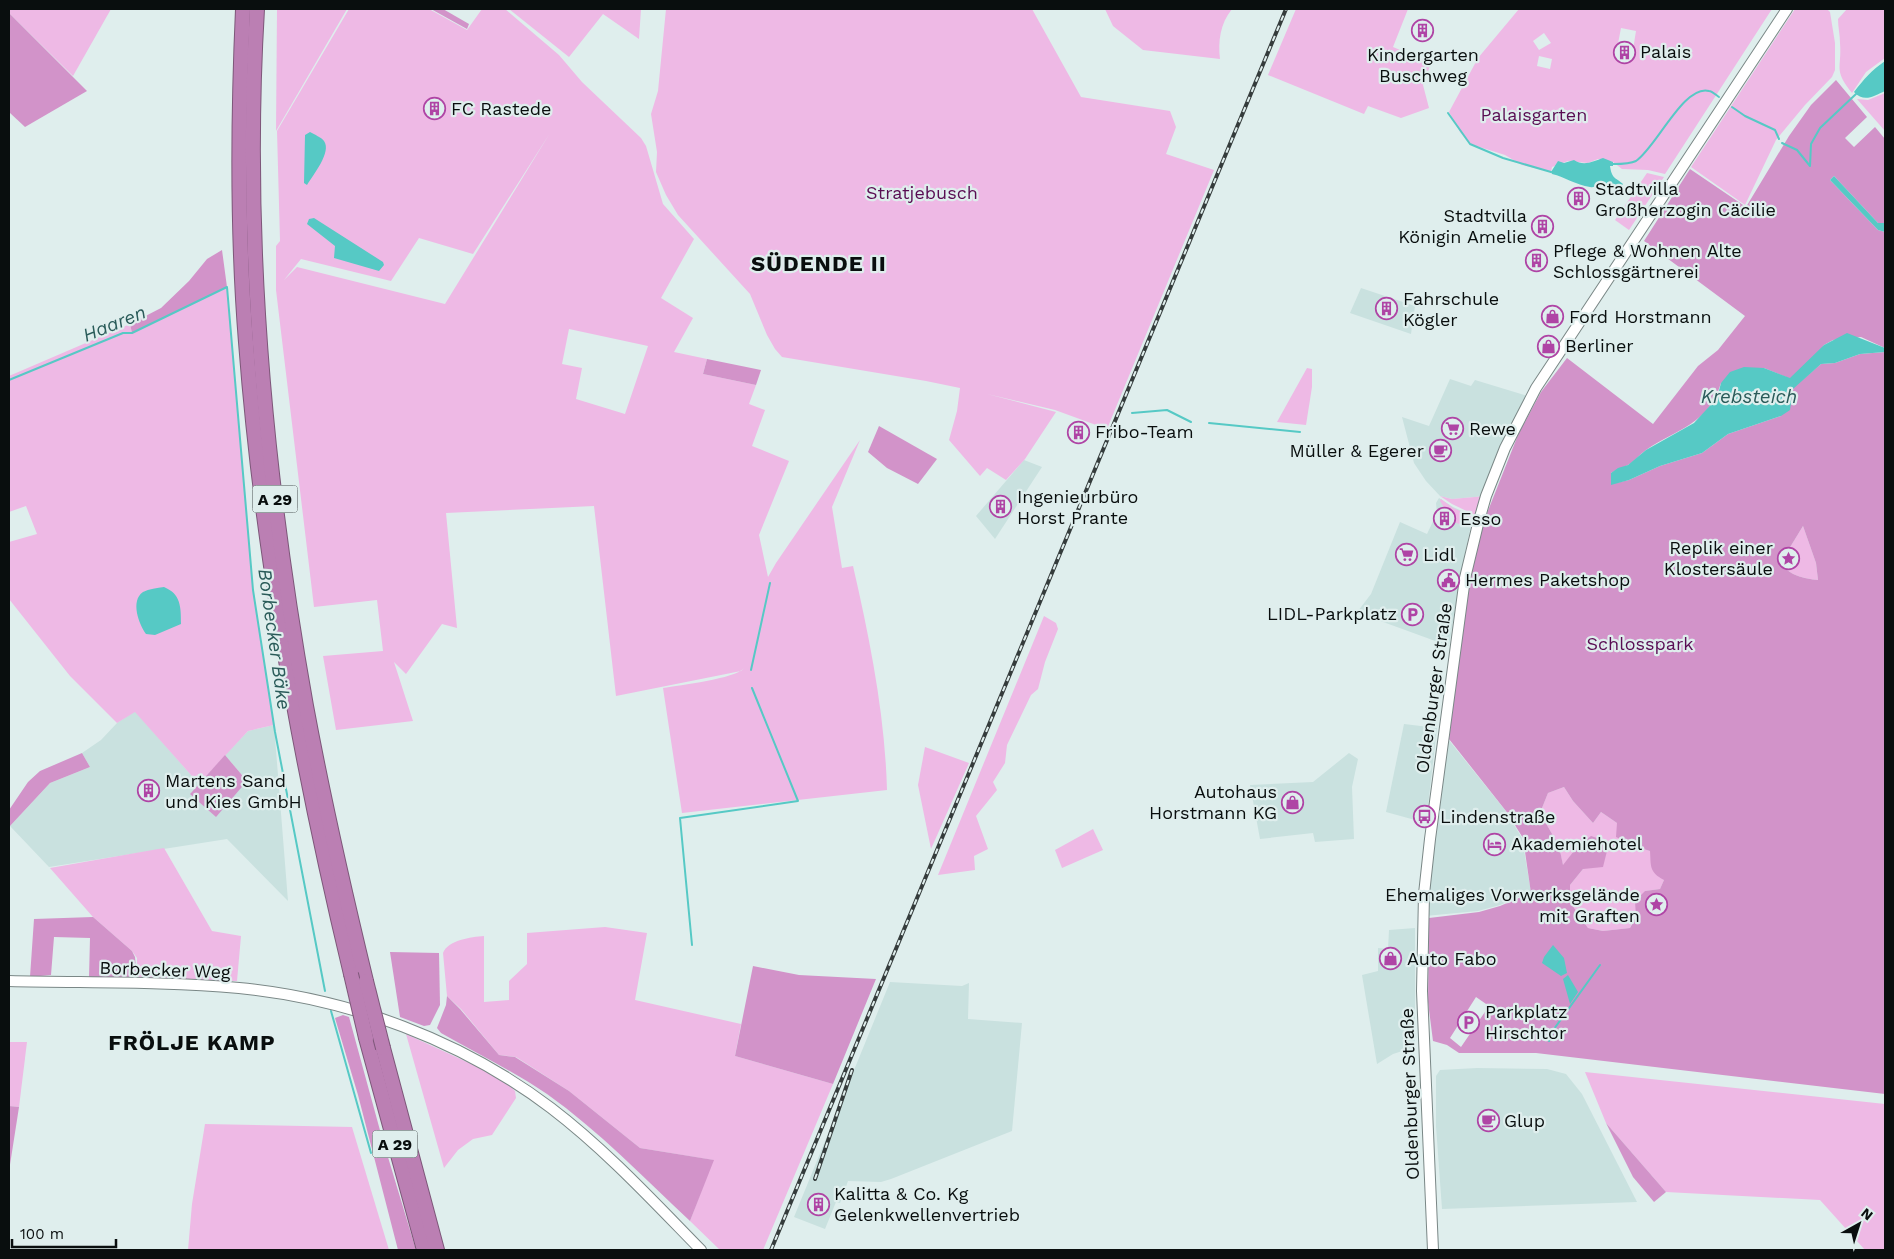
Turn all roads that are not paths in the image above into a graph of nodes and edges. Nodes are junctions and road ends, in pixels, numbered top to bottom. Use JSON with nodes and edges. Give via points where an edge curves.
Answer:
{"nodes":[{"id":1,"x":243,"y":9,"type":"edge"},
{"id":2,"x":257,"y":9,"type":"edge"},
{"id":3,"x":1788,"y":9,"type":"edge"},
{"id":4,"x":9,"y":981,"type":"edge"},
{"id":5,"x":424,"y":1250,"type":"edge"},
{"id":6,"x":437,"y":1250,"type":"edge"},
{"id":7,"x":702,"y":1250,"type":"edge"},
{"id":8,"x":1433,"y":1250,"type":"edge"}],
"edges":[{"from":1,"to":5,"type":"highway","number":"A 29","bridge":true,"via":[[239,189],[246,339],[269,557],[309,790],[366,1038]]},
{"from":2,"to":6,"type":"highway","number":"A 29","bridge":true,"via":[[253,95],[254,256],[273,484],[289,602],[343,883]]},
{"from":3,"to":8,"type":"street","name":"Oldenburger Straße","via":[[1536,388],[1505,448],[1479,517],[1465,578],[1424,894],[1422,991]]},
{"from":4,"to":7,"type":"street","name":"Borbecker Weg","via":[[239,988],[318,1001],[416,1031],[499,1073],[550,1107],[596,1145]]}]}
